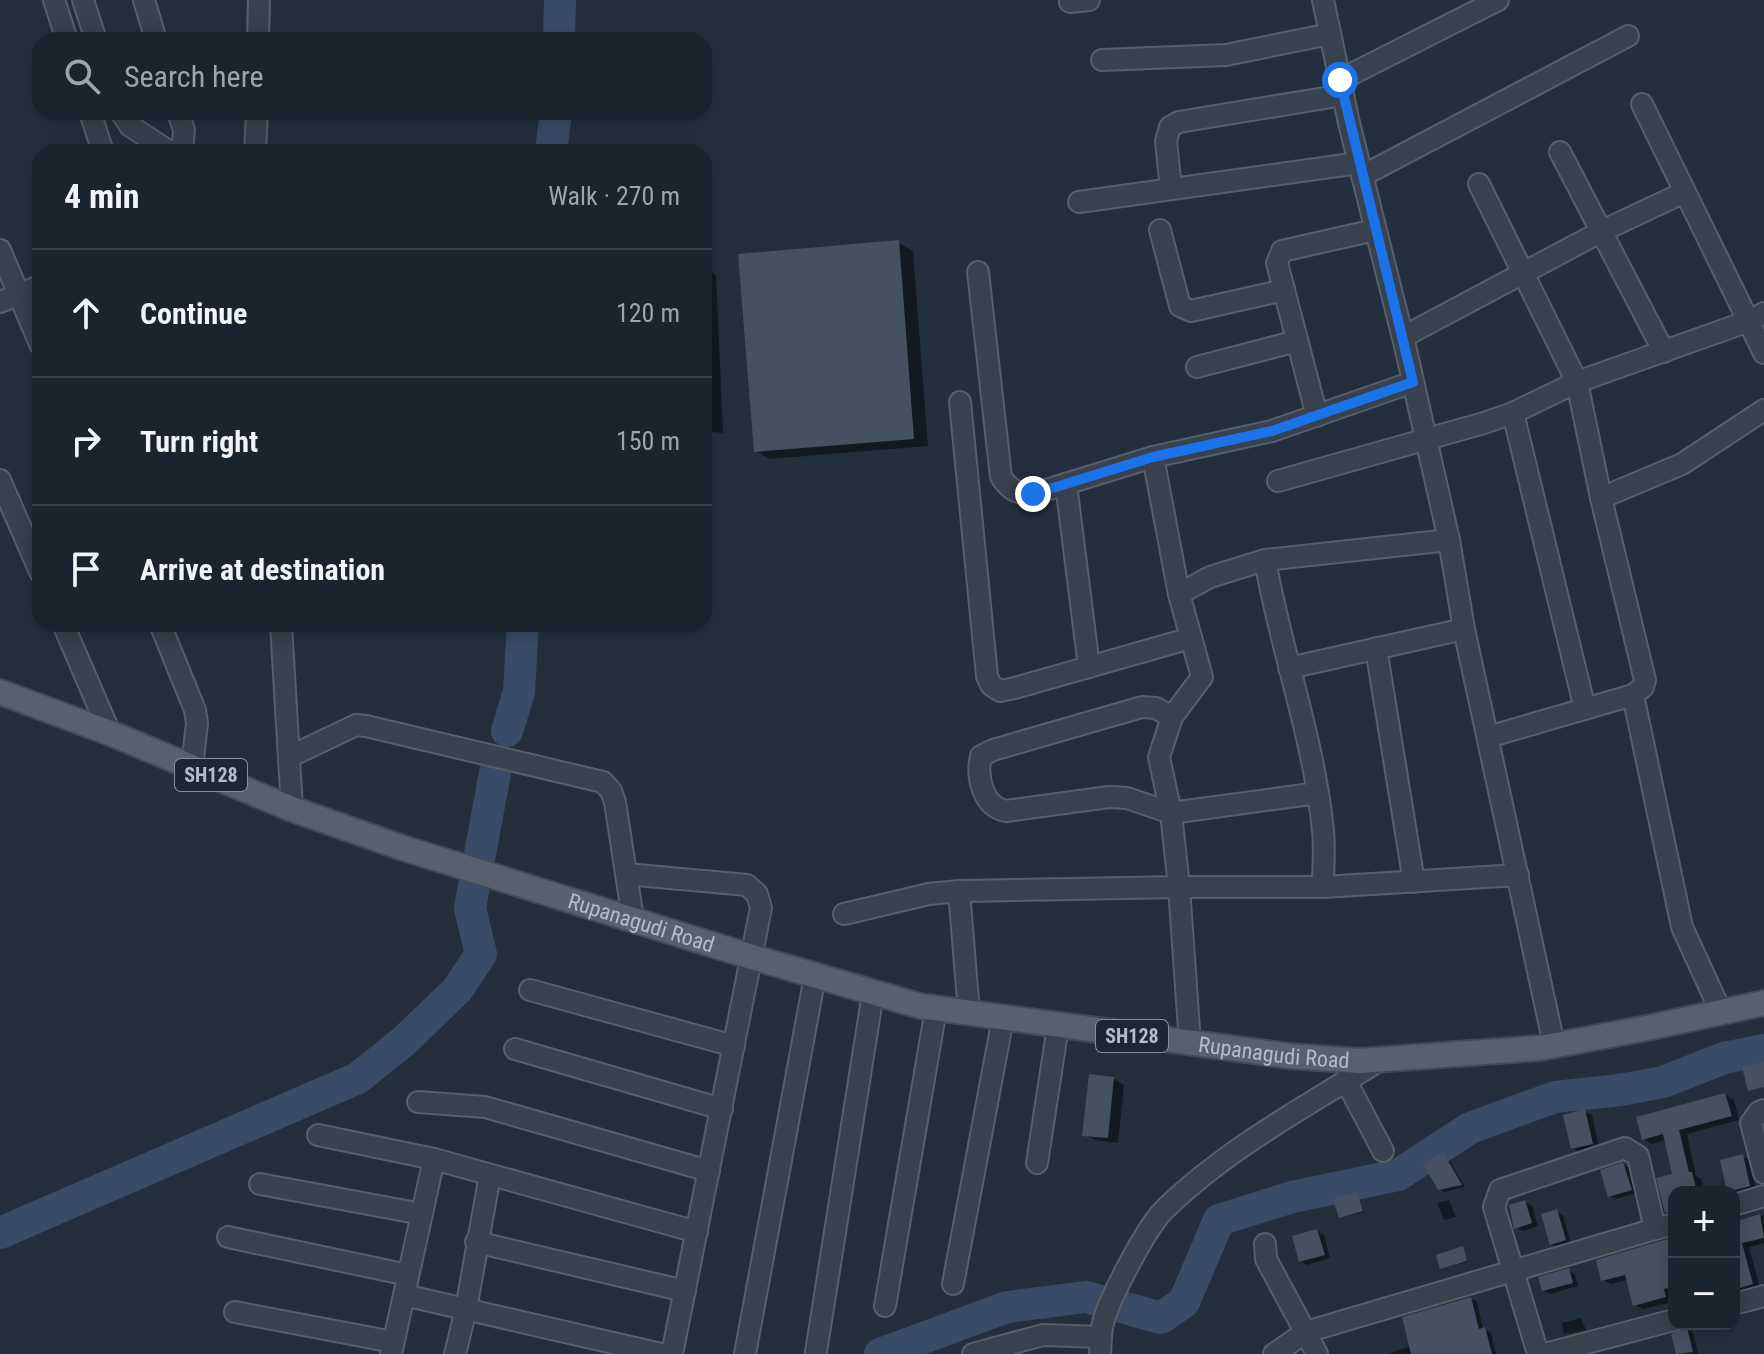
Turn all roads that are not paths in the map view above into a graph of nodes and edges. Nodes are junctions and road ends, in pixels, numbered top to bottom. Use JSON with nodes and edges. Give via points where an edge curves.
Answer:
{"nodes":[{"id":1,"x":54,"y":0,"type":"edge"},
{"id":2,"x":83,"y":0,"type":"edge"},
{"id":3,"x":144,"y":0,"type":"edge"},
{"id":4,"x":259,"y":0,"type":"edge"},
{"id":5,"x":1323,"y":0,"type":"edge"},
{"id":6,"x":1498,"y":0,"type":"edge"},
{"id":7,"x":64,"y":32,"type":"edge"},
{"id":8,"x":93,"y":32,"type":"edge"},
{"id":9,"x":154,"y":32,"type":"edge"},
{"id":10,"x":258,"y":32,"type":"edge"},
{"id":11,"x":1330,"y":34,"type":"junction"},
{"id":12,"x":1628,"y":36,"type":"dead end"},
{"id":13,"x":1102,"y":60,"type":"dead end"},
{"id":14,"x":1341,"y":88,"type":"junction"},
{"id":15,"x":1642,"y":104,"type":"dead end"},
{"id":16,"x":93,"y":120,"type":"edge"},
{"id":17,"x":126,"y":120,"type":"edge"},
{"id":18,"x":181,"y":120,"type":"edge"},
{"id":19,"x":257,"y":120,"type":"edge"},
{"id":20,"x":100,"y":144,"type":"edge"},
{"id":21,"x":158,"y":144,"type":"edge"},
{"id":22,"x":183,"y":144,"type":"edge"},
{"id":23,"x":255,"y":144,"type":"edge"},
{"id":24,"x":1560,"y":152,"type":"dead end"},
{"id":25,"x":1360,"y":169,"type":"junction"},
{"id":26,"x":1479,"y":184,"type":"dead end"},
{"id":27,"x":1171,"y":189,"type":"junction"},
{"id":28,"x":1685,"y":192,"type":"junction"},
{"id":29,"x":1079,"y":202,"type":"dead end"},
{"id":30,"x":1160,"y":230,"type":"dead end"},
{"id":31,"x":1375,"y":230,"type":"junction"},
{"id":32,"x":1602,"y":231,"type":"junction"},
{"id":33,"x":0,"y":250,"type":"edge"},
{"id":34,"x":978,"y":272,"type":"dead end"},
{"id":35,"x":1525,"y":272,"type":"junction"},
{"id":36,"x":32,"y":289,"type":"edge"},
{"id":37,"x":1284,"y":290,"type":"junction"},
{"id":38,"x":10,"y":298,"type":"edge"},
{"id":39,"x":1757,"y":317,"type":"edge"},
{"id":40,"x":32,"y":332,"type":"edge"},
{"id":41,"x":1403,"y":337,"type":"junction"},
{"id":42,"x":1297,"y":341,"type":"junction"},
{"id":43,"x":1664,"y":352,"type":"junction"},
{"id":44,"x":1764,"y":353,"type":"edge"},
{"id":45,"x":1197,"y":367,"type":"dead end"},
{"id":46,"x":1413,"y":382,"type":"junction"},
{"id":47,"x":1577,"y":382,"type":"junction"},
{"id":48,"x":960,"y":402,"type":"dead end"},
{"id":49,"x":1764,"y":410,"type":"edge"},
{"id":50,"x":1513,"y":413,"type":"junction"},
{"id":51,"x":1317,"y":416,"type":"junction"},
{"id":52,"x":1426,"y":441,"type":"junction"},
{"id":53,"x":1153,"y":457,"type":"junction"},
{"id":54,"x":0,"y":480,"type":"edge"},
{"id":55,"x":1278,"y":481,"type":"dead end"},
{"id":56,"x":1066,"y":484,"type":"junction"},
{"id":57,"x":1601,"y":498,"type":"junction"},
{"id":58,"x":1449,"y":540,"type":"junction"},
{"id":59,"x":32,"y":554,"type":"edge"},
{"id":60,"x":1265,"y":560,"type":"junction"},
{"id":61,"x":1179,"y":594,"type":"junction"},
{"id":62,"x":1464,"y":629,"type":"junction"},
{"id":63,"x":66,"y":632,"type":"edge"},
{"id":64,"x":163,"y":632,"type":"edge"},
{"id":65,"x":281,"y":632,"type":"edge"},
{"id":66,"x":1191,"y":638,"type":"junction"},
{"id":67,"x":1376,"y":648,"type":"junction"},
{"id":68,"x":1089,"y":667,"type":"junction"},
{"id":69,"x":1289,"y":668,"type":"junction"},
{"id":70,"x":0,"y":692,"type":"edge"},
{"id":71,"x":1633,"y":695,"type":"junction"},
{"id":72,"x":1585,"y":709,"type":"junction"},
{"id":73,"x":1172,"y":717,"type":"junction"},
{"id":74,"x":110,"y":733,"type":"junction"},
{"id":75,"x":1488,"y":737,"type":"junction"},
{"id":76,"x":289,"y":757,"type":"junction"},
{"id":77,"x":192,"y":767,"type":"junction"},
{"id":78,"x":1318,"y":793,"type":"junction"},
{"id":79,"x":292,"y":809,"type":"junction"},
{"id":80,"x":1171,"y":813,"type":"junction"},
{"id":81,"x":626,"y":874,"type":"junction"},
{"id":82,"x":1518,"y":875,"type":"junction"},
{"id":83,"x":1414,"y":882,"type":"junction"},
{"id":84,"x":1179,"y":887,"type":"junction"},
{"id":85,"x":1323,"y":887,"type":"junction"},
{"id":86,"x":959,"y":891,"type":"junction"},
{"id":87,"x":844,"y":914,"type":"dead end"},
{"id":88,"x":633,"y":919,"type":"junction"},
{"id":89,"x":752,"y":957,"type":"junction"},
{"id":90,"x":815,"y":976,"type":"junction"},
{"id":91,"x":530,"y":990,"type":"dead end"},
{"id":92,"x":873,"y":993,"type":"junction"},
{"id":93,"x":1764,"y":1003,"type":"edge"},
{"id":94,"x":936,"y":1009,"type":"junction"},
{"id":95,"x":1721,"y":1012,"type":"junction"},
{"id":96,"x":969,"y":1013,"type":"junction"},
{"id":97,"x":1003,"y":1018,"type":"junction"},
{"id":98,"x":1058,"y":1026,"type":"junction"},
{"id":99,"x":1190,"y":1043,"type":"junction"},
{"id":100,"x":1554,"y":1045,"type":"junction"},
{"id":101,"x":734,"y":1046,"type":"junction"},
{"id":102,"x":515,"y":1049,"type":"dead end"},
{"id":103,"x":1382,"y":1059,"type":"junction"},
{"id":104,"x":1346,"y":1081,"type":"junction"},
{"id":105,"x":418,"y":1102,"type":"dead end"},
{"id":106,"x":722,"y":1109,"type":"junction"},
{"id":107,"x":1764,"y":1110,"type":"edge"},
{"id":108,"x":318,"y":1135,"type":"dead end"},
{"id":109,"x":1383,"y":1151,"type":"dead end"},
{"id":110,"x":434,"y":1159,"type":"junction"},
{"id":111,"x":1037,"y":1163,"type":"dead end"},
{"id":112,"x":709,"y":1171,"type":"junction"},
{"id":113,"x":1764,"y":1173,"type":"edge"},
{"id":114,"x":490,"y":1175,"type":"junction"},
{"id":115,"x":260,"y":1184,"type":"dead end"},
{"id":116,"x":1764,"y":1196,"type":"edge"},
{"id":117,"x":1740,"y":1203,"type":"edge"},
{"id":118,"x":422,"y":1214,"type":"junction"},
{"id":119,"x":1665,"y":1227,"type":"edge"},
{"id":120,"x":697,"y":1232,"type":"junction"},
{"id":121,"x":228,"y":1237,"type":"dead end"},
{"id":122,"x":476,"y":1242,"type":"junction"},
{"id":123,"x":1265,"y":1244,"type":"dead end"},
{"id":124,"x":1515,"y":1271,"type":"junction"},
{"id":125,"x":953,"y":1284,"type":"dead end"},
{"id":126,"x":406,"y":1285,"type":"junction"},
{"id":127,"x":685,"y":1291,"type":"junction"},
{"id":128,"x":1764,"y":1296,"type":"edge"},
{"id":129,"x":1740,"y":1302,"type":"edge"},
{"id":130,"x":885,"y":1306,"type":"dead end"},
{"id":131,"x":466,"y":1309,"type":"junction"},
{"id":132,"x":235,"y":1312,"type":"dead end"},
{"id":133,"x":1668,"y":1322,"type":"edge"},
{"id":134,"x":1306,"y":1332,"type":"junction"},
{"id":135,"x":1101,"y":1338,"type":"edge"},
{"id":136,"x":392,"y":1348,"type":"edge"},
{"id":137,"x":816,"y":1352,"type":"dead end"},
{"id":138,"x":455,"y":1354,"type":"edge"},
{"id":139,"x":661,"y":1354,"type":"edge"},
{"id":140,"x":672,"y":1354,"type":"edge"},
{"id":141,"x":745,"y":1354,"type":"edge"},
{"id":142,"x":973,"y":1354,"type":"edge"},
{"id":143,"x":1274,"y":1354,"type":"edge"},
{"id":144,"x":1317,"y":1354,"type":"edge"},
{"id":145,"x":1538,"y":1354,"type":"edge"},
{"id":146,"x":1545,"y":1354,"type":"edge"}],
"edges":[{"from":1,"to":7,"type":"street"},
{"from":2,"to":8,"type":"street"},
{"from":3,"to":9,"type":"street"},
{"from":4,"to":10,"type":"street"},
{"from":5,"to":11,"type":"street"},
{"from":6,"to":14,"type":"street"},
{"from":11,"to":13,"type":"street","via":[[1226,55]]},
{"from":11,"to":14,"type":"street"},
{"from":12,"to":25,"type":"street"},
{"from":14,"to":25,"type":"street"},
{"from":14,"to":27,"type":"street","via":[[1170,127],[1166,141]]},
{"from":15,"to":28,"type":"street"},
{"from":16,"to":20,"type":"street"},
{"from":17,"to":21,"type":"street"},
{"from":18,"to":22,"type":"street"},
{"from":19,"to":23,"type":"street"},
{"from":24,"to":32,"type":"street"},
{"from":25,"to":27,"type":"street"},
{"from":25,"to":31,"type":"street"},
{"from":26,"to":35,"type":"street"},
{"from":27,"to":29,"type":"street"},
{"from":28,"to":32,"type":"street"},
{"from":28,"to":39,"type":"street"},
{"from":30,"to":37,"type":"street","via":[[1180,306],[1191,311]]},
{"from":31,"to":37,"type":"street","via":[[1282,251],[1277,263]]},
{"from":31,"to":41,"type":"street"},
{"from":32,"to":35,"type":"street"},
{"from":32,"to":43,"type":"street"},
{"from":33,"to":38,"type":"street"},
{"from":34,"to":56,"type":"street","via":[[1001,477],[1018,494]]},
{"from":35,"to":41,"type":"street"},
{"from":35,"to":47,"type":"street"},
{"from":36,"to":38,"type":"street"},
{"from":37,"to":42,"type":"street"},
{"from":38,"to":40,"type":"street"},
{"from":39,"to":43,"type":"street"},
{"from":39,"to":44,"type":"street"},
{"from":41,"to":46,"type":"street"},
{"from":42,"to":45,"type":"street"},
{"from":42,"to":51,"type":"street"},
{"from":43,"to":47,"type":"street"},
{"from":46,"to":51,"type":"street"},
{"from":46,"to":52,"type":"street"},
{"from":47,"to":50,"type":"street"},
{"from":47,"to":57,"type":"street"},
{"from":48,"to":68,"type":"street","via":[[991,685],[1000,691]]},
{"from":49,"to":57,"type":"street","via":[[1682,464]]},
{"from":50,"to":52,"type":"street"},
{"from":50,"to":72,"type":"street"},
{"from":51,"to":53,"type":"street"},
{"from":52,"to":55,"type":"street"},
{"from":52,"to":58,"type":"street"},
{"from":53,"to":56,"type":"street"},
{"from":53,"to":61,"type":"street"},
{"from":54,"to":59,"type":"street"},
{"from":56,"to":68,"type":"street"},
{"from":57,"to":71,"type":"street","via":[[1644,672],[1643,687]]},
{"from":58,"to":60,"type":"street"},
{"from":58,"to":62,"type":"street"},
{"from":60,"to":61,"type":"street","via":[[1210,577]]},
{"from":60,"to":69,"type":"street"},
{"from":61,"to":66,"type":"street"},
{"from":62,"to":67,"type":"street"},
{"from":62,"to":75,"type":"street"},
{"from":63,"to":74,"type":"street"},
{"from":64,"to":77,"type":"street","via":[[195,710]]},
{"from":65,"to":76,"type":"street"},
{"from":66,"to":68,"type":"street"},
{"from":66,"to":73,"type":"street","via":[[1202,677]]},
{"from":67,"to":69,"type":"street"},
{"from":67,"to":83,"type":"street"},
{"from":69,"to":78,"type":"street"},
{"from":70,"to":74,"type":"main road","number":"SH128"},
{"from":71,"to":72,"type":"street"},
{"from":71,"to":95,"type":"street","via":[[1682,927]]},
{"from":72,"to":75,"type":"street"},
{"from":73,"to":80,"type":"street","via":[[1159,757]]},
{"from":73,"to":80,"type":"street","via":[[1142,707],[993,750],[981,756],[978,768],[988,803],[996,809],[1109,797]]},
{"from":74,"to":77,"type":"main road","number":"SH128"},
{"from":75,"to":82,"type":"street"},
{"from":76,"to":79,"type":"street"},
{"from":76,"to":81,"type":"street","via":[[356,725],[603,782],[615,802]]},
{"from":77,"to":79,"type":"main road","number":"SH128"},
{"from":78,"to":80,"type":"street"},
{"from":78,"to":85,"type":"street"},
{"from":79,"to":88,"type":"main road","name":"Rupanagudi Road","number":"SH128"},
{"from":80,"to":84,"type":"street"},
{"from":81,"to":88,"type":"street"},
{"from":81,"to":89,"type":"street","via":[[747,885],[761,908]]},
{"from":82,"to":83,"type":"street"},
{"from":82,"to":100,"type":"street"},
{"from":83,"to":85,"type":"street"},
{"from":84,"to":85,"type":"street"},
{"from":84,"to":86,"type":"street"},
{"from":84,"to":99,"type":"street"},
{"from":86,"to":87,"type":"street"},
{"from":86,"to":96,"type":"street"},
{"from":88,"to":89,"type":"main road","name":"Rupanagudi Road","number":"SH128"},
{"from":89,"to":90,"type":"main road","name":"Rupanagudi Road","number":"SH128"},
{"from":89,"to":101,"type":"street"},
{"from":90,"to":92,"type":"main road","name":"Rupanagudi Road","number":"SH128"},
{"from":90,"to":141,"type":"street"},
{"from":91,"to":101,"type":"street"},
{"from":92,"to":94,"type":"main road","name":"Rupanagudi Road","number":"SH128"},
{"from":92,"to":137,"type":"street"},
{"from":93,"to":95,"type":"main road","name":"Rupanagudi Road","number":"SH128"},
{"from":94,"to":96,"type":"main road","name":"Rupanagudi Road","number":"SH128"},
{"from":94,"to":130,"type":"street"},
{"from":95,"to":100,"type":"main road","name":"Rupanagudi Road","number":"SH128"},
{"from":96,"to":97,"type":"main road","name":"Rupanagudi Road","number":"SH128"},
{"from":97,"to":98,"type":"main road","name":"Rupanagudi Road","number":"SH128"},
{"from":97,"to":125,"type":"street"},
{"from":98,"to":99,"type":"main road","name":"Rupanagudi Road","number":"SH128"},
{"from":98,"to":111,"type":"street"},
{"from":99,"to":103,"type":"main road","name":"Rupanagudi Road","number":"SH128","via":[[1289,1056]]},
{"from":100,"to":103,"type":"main road","name":"Rupanagudi Road","number":"SH128"},
{"from":101,"to":106,"type":"street"},
{"from":102,"to":106,"type":"street"},
{"from":103,"to":104,"type":"street"},
{"from":104,"to":109,"type":"street"},
{"from":104,"to":135,"type":"street","via":[[1209,1170],[1161,1213],[1121,1280]]},
{"from":105,"to":112,"type":"street","via":[[485,1107]]},
{"from":106,"to":112,"type":"street"},
{"from":107,"to":113,"type":"street","via":[[1751,1123]]},
{"from":108,"to":110,"type":"street"},
{"from":110,"to":114,"type":"street"},
{"from":110,"to":118,"type":"street"},
{"from":112,"to":120,"type":"street"},
{"from":114,"to":120,"type":"street"},
{"from":114,"to":122,"type":"street"},
{"from":115,"to":118,"type":"street"},
{"from":116,"to":117,"type":"street"},
{"from":118,"to":126,"type":"street"},
{"from":119,"to":124,"type":"street"},
{"from":119,"to":124,"type":"street","via":[[1638,1156],[1625,1148],[1500,1190],[1494,1207]]},
{"from":120,"to":127,"type":"street"},
{"from":121,"to":126,"type":"street"},
{"from":122,"to":127,"type":"street"},
{"from":122,"to":131,"type":"street"},
{"from":123,"to":134,"type":"street","via":[[1266,1259]]},
{"from":124,"to":134,"type":"street"},
{"from":124,"to":145,"type":"street"},
{"from":126,"to":131,"type":"street"},
{"from":126,"to":136,"type":"street"},
{"from":127,"to":140,"type":"street"},
{"from":128,"to":129,"type":"street"},
{"from":131,"to":138,"type":"street"},
{"from":131,"to":139,"type":"street"},
{"from":132,"to":136,"type":"street"},
{"from":133,"to":146,"type":"street"},
{"from":134,"to":143,"type":"street"},
{"from":134,"to":144,"type":"street"},
{"from":135,"to":142,"type":"street","via":[[1043,1335]]}]}
